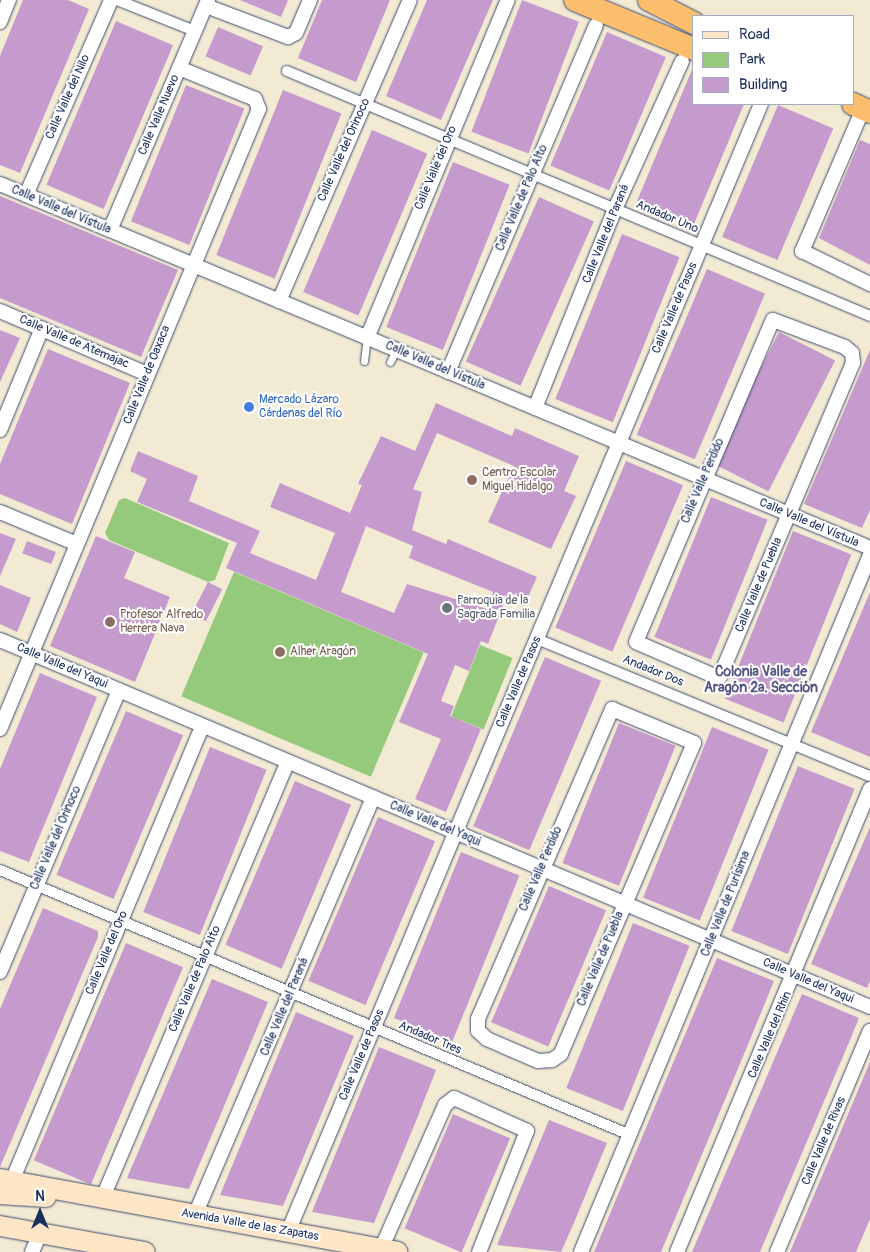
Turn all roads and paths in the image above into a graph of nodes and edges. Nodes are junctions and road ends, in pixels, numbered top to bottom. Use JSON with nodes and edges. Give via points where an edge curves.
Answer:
{"nodes":[{"id":1,"x":9,"y":0,"type":"edge"},
{"id":2,"x":111,"y":0,"type":"edge"},
{"id":3,"x":117,"y":0,"type":"edge"},
{"id":4,"x":310,"y":0,"type":"edge"},
{"id":5,"x":410,"y":0,"type":"edge"},
{"id":6,"x":508,"y":0,"type":"edge"},
{"id":7,"x":575,"y":0,"type":"edge"},
{"id":8,"x":649,"y":0,"type":"edge"},
{"id":9,"x":207,"y":3,"type":"edge"},
{"id":10,"x":0,"y":22,"type":"edge"},
{"id":11,"x":692,"y":22,"type":"edge"},
{"id":12,"x":596,"y":25,"type":"dead end"},
{"id":13,"x":195,"y":31,"type":"junction"},
{"id":14,"x":688,"y":55,"type":"edge"},
{"id":15,"x":179,"y":68,"type":"junction"},
{"id":16,"x":287,"y":72,"type":"dead end"},
{"id":17,"x":365,"y":104,"type":"junction"},
{"id":18,"x":761,"y":105,"type":"edge"},
{"id":19,"x":858,"y":107,"type":"edge"},
{"id":20,"x":448,"y":139,"type":"junction"},
{"id":21,"x":532,"y":174,"type":"junction"},
{"id":22,"x":0,"y":184,"type":"edge"},
{"id":23,"x":26,"y":195,"type":"junction"},
{"id":24,"x":615,"y":209,"type":"junction"},
{"id":25,"x":110,"y":230,"type":"junction"},
{"id":26,"x":701,"y":245,"type":"junction"},
{"id":27,"x":192,"y":265,"type":"junction"},
{"id":28,"x":870,"y":284,"type":"edge"},
{"id":29,"x":279,"y":301,"type":"junction"},
{"id":30,"x":0,"y":311,"type":"edge"},
{"id":31,"x":870,"y":316,"type":"edge"},
{"id":32,"x":42,"y":328,"type":"junction"},
{"id":33,"x":367,"y":338,"type":"junction"},
{"id":34,"x":852,"y":353,"type":"joint"},
{"id":35,"x":364,"y":361,"type":"dead end"},
{"id":36,"x":448,"y":372,"type":"junction"},
{"id":37,"x":147,"y":374,"type":"junction"},
{"id":38,"x":535,"y":408,"type":"junction"},
{"id":39,"x":0,"y":430,"type":"edge"},
{"id":40,"x":618,"y":443,"type":"junction"},
{"id":41,"x":704,"y":479,"type":"junction"},
{"id":42,"x":0,"y":512,"type":"edge"},
{"id":43,"x":789,"y":514,"type":"junction"},
{"id":44,"x":77,"y":544,"type":"junction"},
{"id":45,"x":870,"y":548,"type":"edge"},
{"id":46,"x":870,"y":555,"type":"edge"},
{"id":47,"x":536,"y":639,"type":"junction"},
{"id":48,"x":0,"y":640,"type":"edge"},
{"id":49,"x":31,"y":654,"type":"junction"},
{"id":50,"x":719,"y":678,"type":"joint"},
{"id":51,"x":119,"y":690,"type":"junction"},
{"id":52,"x":612,"y":709,"type":"joint"},
{"id":53,"x":202,"y":726,"type":"junction"},
{"id":54,"x":0,"y":729,"type":"edge"},
{"id":55,"x":791,"y":742,"type":"junction"},
{"id":56,"x":288,"y":762,"type":"junction"},
{"id":57,"x":870,"y":776,"type":"edge"},
{"id":58,"x":870,"y":789,"type":"edge"},
{"id":59,"x":373,"y":798,"type":"junction"},
{"id":60,"x":456,"y":832,"type":"junction"},
{"id":61,"x":541,"y":868,"type":"junction"},
{"id":62,"x":0,"y":870,"type":"edge"},
{"id":63,"x":36,"y":884,"type":"junction"},
{"id":64,"x":625,"y":903,"type":"junction"},
{"id":65,"x":122,"y":919,"type":"junction"},
{"id":66,"x":712,"y":940,"type":"junction"},
{"id":67,"x":205,"y":956,"type":"junction"},
{"id":68,"x":0,"y":972,"type":"edge"},
{"id":69,"x":794,"y":975,"type":"junction"},
{"id":70,"x":292,"y":993,"type":"junction"},
{"id":71,"x":870,"y":1007,"type":"edge"},
{"id":72,"x":374,"y":1028,"type":"junction"},
{"id":73,"x":870,"y":1031,"type":"edge"},
{"id":74,"x":552,"y":1060,"type":"joint"},
{"id":75,"x":630,"y":1135,"type":"junction"},
{"id":76,"x":4,"y":1185,"type":"edge"},
{"id":77,"x":103,"y":1197,"type":"junction"},
{"id":78,"x":196,"y":1215,"type":"junction"},
{"id":79,"x":0,"y":1216,"type":"edge"},
{"id":80,"x":0,"y":1226,"type":"edge"},
{"id":81,"x":288,"y":1232,"type":"junction"},
{"id":82,"x":40,"y":1233,"type":"junction"},
{"id":83,"x":389,"y":1250,"type":"edge"},
{"id":84,"x":32,"y":1252,"type":"edge"},
{"id":85,"x":145,"y":1252,"type":"edge"},
{"id":86,"x":479,"y":1252,"type":"edge"},
{"id":87,"x":581,"y":1252,"type":"edge"},
{"id":88,"x":677,"y":1252,"type":"edge"},
{"id":89,"x":777,"y":1252,"type":"edge"}],
"edges":[{"from":1,"to":10,"type":"street"},
{"from":2,"to":23,"type":"street","name":"Calle Valle del Nilo"},
{"from":3,"to":13,"type":"street"},
{"from":4,"to":9,"type":"street","via":[[292,36]]},
{"from":5,"to":17,"type":"street","name":"Calle Valle del Orinoco"},
{"from":6,"to":20,"type":"street","name":"Calle Valle del Oro"},
{"from":7,"to":14,"type":"highway"},
{"from":8,"to":11,"type":"highway"},
{"from":9,"to":13,"type":"street","name":"Calle Valle Nuevo"},
{"from":12,"to":21,"type":"street","name":"Calle Valle de Palo Alto"},
{"from":13,"to":15,"type":"street","name":"Calle Valle Nuevo"},
{"from":14,"to":24,"type":"street","name":"Calle Valle del Paraná"},
{"from":15,"to":25,"type":"street","name":"Calle Valle Nuevo"},
{"from":15,"to":27,"type":"street","name":"Calle Valle de Oaxaca","via":[[255,99],[259,106]]},
{"from":16,"to":17,"type":"street","name":"Andador Uno"},
{"from":17,"to":20,"type":"street","name":"Andador Uno"},
{"from":17,"to":29,"type":"street","name":"Calle Valle del Orinoco"},
{"from":18,"to":26,"type":"street","name":"Calle Valle de Pasos"},
{"from":19,"to":28,"type":"street","via":[[802,248],[807,256]]},
{"from":20,"to":21,"type":"street","name":"Andador Uno"},
{"from":20,"to":33,"type":"street","name":"Calle Valle del Oro"},
{"from":21,"to":24,"type":"street","name":"Andador Uno"},
{"from":21,"to":36,"type":"street","name":"Calle Valle de Palo Alto"},
{"from":22,"to":23,"type":"street","name":"Calle Valle del Vístula"},
{"from":23,"to":25,"type":"street","name":"Calle Valle del Vístula"},
{"from":24,"to":26,"type":"street","name":"Andador Uno"},
{"from":24,"to":38,"type":"street","name":"Calle Valle del Paraná"},
{"from":25,"to":27,"type":"street","name":"Calle Valle del Vístula"},
{"from":26,"to":31,"type":"street","name":"Andador Uno"},
{"from":26,"to":40,"type":"street","name":"Calle Valle de Pasos"},
{"from":27,"to":29,"type":"street","name":"Calle Valle del Vístula"},
{"from":27,"to":37,"type":"street","name":"Calle Valle de Oaxaca"},
{"from":29,"to":33,"type":"street","name":"Calle Valle del Vístula"},
{"from":30,"to":32,"type":"street","name":"Calle Valle de Atemajac"},
{"from":32,"to":37,"type":"street","name":"Calle Valle de Atemajac"},
{"from":32,"to":39,"type":"street"},
{"from":33,"to":35,"type":"lane"},
{"from":33,"to":36,"type":"street","name":"Calle Valle del Vístula","via":[[393,356]]},
{"from":34,"to":41,"type":"street","name":"Calle Valle Perdido","via":[[773,320]]},
{"from":34,"to":43,"type":"street","name":"Calle Valle de Puebla","via":[[853,363]]},
{"from":36,"to":38,"type":"street","name":"Calle Valle del Vístula"},
{"from":37,"to":44,"type":"street","name":"Calle Valle de Oaxaca"},
{"from":38,"to":40,"type":"street","name":"Calle Valle del Vístula"},
{"from":40,"to":41,"type":"street","name":"Calle Valle del Vístula"},
{"from":40,"to":47,"type":"street","name":"Calle Valle de Pasos"},
{"from":41,"to":43,"type":"street","name":"Calle Valle del Vístula"},
{"from":41,"to":50,"type":"street","name":"Calle Valle Perdido","via":[[636,642]]},
{"from":42,"to":44,"type":"street"},
{"from":43,"to":45,"type":"street","name":"Calle Valle del Vístula"},
{"from":43,"to":50,"type":"street","name":"Calle Valle de Puebla"},
{"from":44,"to":49,"type":"street","name":"Calle Valle de Oaxaca"},
{"from":46,"to":55,"type":"street","name":"Calle Valle de Purísima"},
{"from":47,"to":55,"type":"street","name":"Andador Dos"},
{"from":47,"to":60,"type":"street","name":"Calle Valle de Pasos"},
{"from":48,"to":49,"type":"street","name":"Calle Valle del Yaqui"},
{"from":49,"to":51,"type":"street","name":"Calle Valle del Yaqui"},
{"from":49,"to":54,"type":"street","name":"Calle Valle de Oaxaca"},
{"from":51,"to":53,"type":"street","name":"Calle Valle del Yaqui"},
{"from":51,"to":63,"type":"street","name":"Calle Valle del Orinoco"},
{"from":52,"to":61,"type":"street","name":"Calle Valle Perdido"},
{"from":52,"to":64,"type":"street","name":"Calle Valle de Puebla","via":[[694,743]]},
{"from":53,"to":56,"type":"street","name":"Calle Valle del Yaqui"},
{"from":53,"to":65,"type":"street","name":"Calle Valle del Oro"},
{"from":55,"to":57,"type":"street","name":"Andador Dos"},
{"from":55,"to":66,"type":"street","name":"Calle Valle de Purísima"},
{"from":56,"to":59,"type":"street","name":"Calle Valle del Yaqui"},
{"from":56,"to":67,"type":"street","name":"Calle Valle de Palo Alto"},
{"from":58,"to":69,"type":"street","name":"Calle Valle del Rhin"},
{"from":59,"to":60,"type":"street","name":"Calle Valle del Yaqui"},
{"from":59,"to":70,"type":"street","name":"Calle Valle del Paraná"},
{"from":60,"to":61,"type":"street","name":"Calle Valle del Yaqui"},
{"from":60,"to":72,"type":"street","name":"Calle Valle de Pasos"},
{"from":61,"to":64,"type":"street","name":"Calle Valle del Yaqui"},
{"from":61,"to":74,"type":"street","name":"Calle Valle Perdido","via":[[478,1019],[478,1030],[486,1039],[538,1061]]},
{"from":62,"to":63,"type":"street","name":"Andador Tres"},
{"from":63,"to":65,"type":"street","name":"Andador Tres"},
{"from":63,"to":68,"type":"street","name":"Calle Valle del Orinoco"},
{"from":64,"to":66,"type":"street","name":"Calle Valle del Yaqui"},
{"from":64,"to":74,"type":"street","name":"Calle Valle de Puebla","via":[[561,1054]]},
{"from":65,"to":67,"type":"street","name":"Andador Tres"},
{"from":65,"to":76,"type":"street","name":"Calle Valle del Oro"},
{"from":66,"to":69,"type":"street","name":"Calle Valle del Yaqui"},
{"from":66,"to":75,"type":"street","name":"Calle Valle de Purísima"},
{"from":67,"to":70,"type":"street","name":"Andador Tres"},
{"from":67,"to":77,"type":"street","name":"Calle Valle de Palo Alto"},
{"from":69,"to":71,"type":"street","name":"Calle Valle del Yaqui"},
{"from":69,"to":88,"type":"street","name":"Calle Valle del Rhin"},
{"from":70,"to":72,"type":"street","name":"Andador Tres"},
{"from":70,"to":78,"type":"street","name":"Calle Valle del Paraná"},
{"from":72,"to":75,"type":"street","name":"Andador Tres"},
{"from":72,"to":81,"type":"street","name":"Calle Valle de Pasos"},
{"from":73,"to":89,"type":"street","name":"Calle Valle de Rivas"},
{"from":75,"to":87,"type":"street","name":"Calle Valle de Purísima"},
{"from":76,"to":77,"type":"main road","name":"Avenida Valle de las Zapatas"},
{"from":77,"to":78,"type":"main road","name":"Avenida Valle de las Zapatas"},
{"from":78,"to":81,"type":"main road","name":"Avenida Valle de las Zapatas"},
{"from":79,"to":82,"type":"main road"},
{"from":80,"to":82,"type":"main road"},
{"from":81,"to":83,"type":"main road","name":"Avenida Valle de las Zapatas"},
{"from":82,"to":84,"type":"street"},
{"from":82,"to":85,"type":"main road"},
{"from":83,"to":86,"type":"street","via":[[450,1098],[459,1098],[527,1131]]}]}
